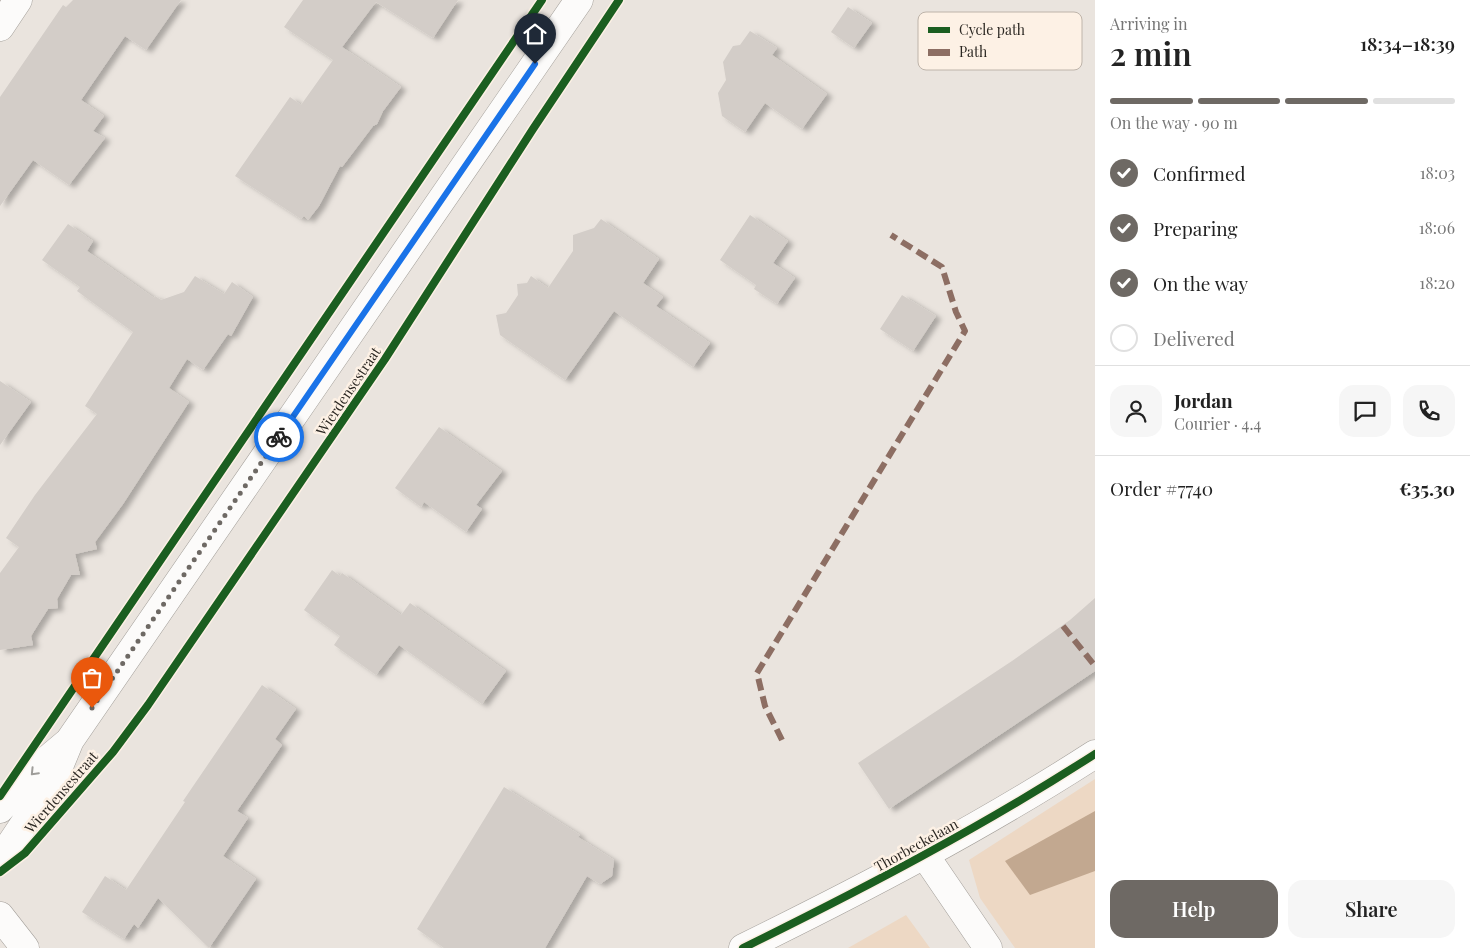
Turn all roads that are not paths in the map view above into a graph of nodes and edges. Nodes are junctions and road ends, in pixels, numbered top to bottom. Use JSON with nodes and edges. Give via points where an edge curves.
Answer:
{"nodes":[{"id":1,"x":18,"y":0,"type":"edge"},
{"id":2,"x":579,"y":0,"type":"edge"},
{"id":3,"x":0,"y":27,"type":"edge"},
{"id":4,"x":70,"y":740,"type":"junction"},
{"id":5,"x":1095,"y":754,"type":"edge"},
{"id":6,"x":0,"y":809,"type":"edge"},
{"id":7,"x":924,"y":854,"type":"junction"},
{"id":8,"x":0,"y":860,"type":"edge"},
{"id":9,"x":0,"y":916,"type":"edge"},
{"id":10,"x":25,"y":948,"type":"edge"},
{"id":11,"x":743,"y":948,"type":"edge"},
{"id":12,"x":988,"y":948,"type":"edge"}],
"edges":[{"from":1,"to":3,"type":"main road"},
{"from":2,"to":4,"type":"main road","name":"Wierdensestraat"},
{"from":4,"to":6,"type":"main road","name":"Wierdensestraat","one_way":true,"via":[[36,768]]},
{"from":4,"to":8,"type":"main road","name":"Wierdensestraat","via":[[53,781]]},
{"from":5,"to":7,"type":"main road","name":"Thorbeckelaan","via":[[1023,801]]},
{"from":7,"to":11,"type":"main road","name":"Thorbeckelaan","via":[[870,885]]},
{"from":7,"to":12,"type":"main road"},
{"from":9,"to":10,"type":"main road"}]}
